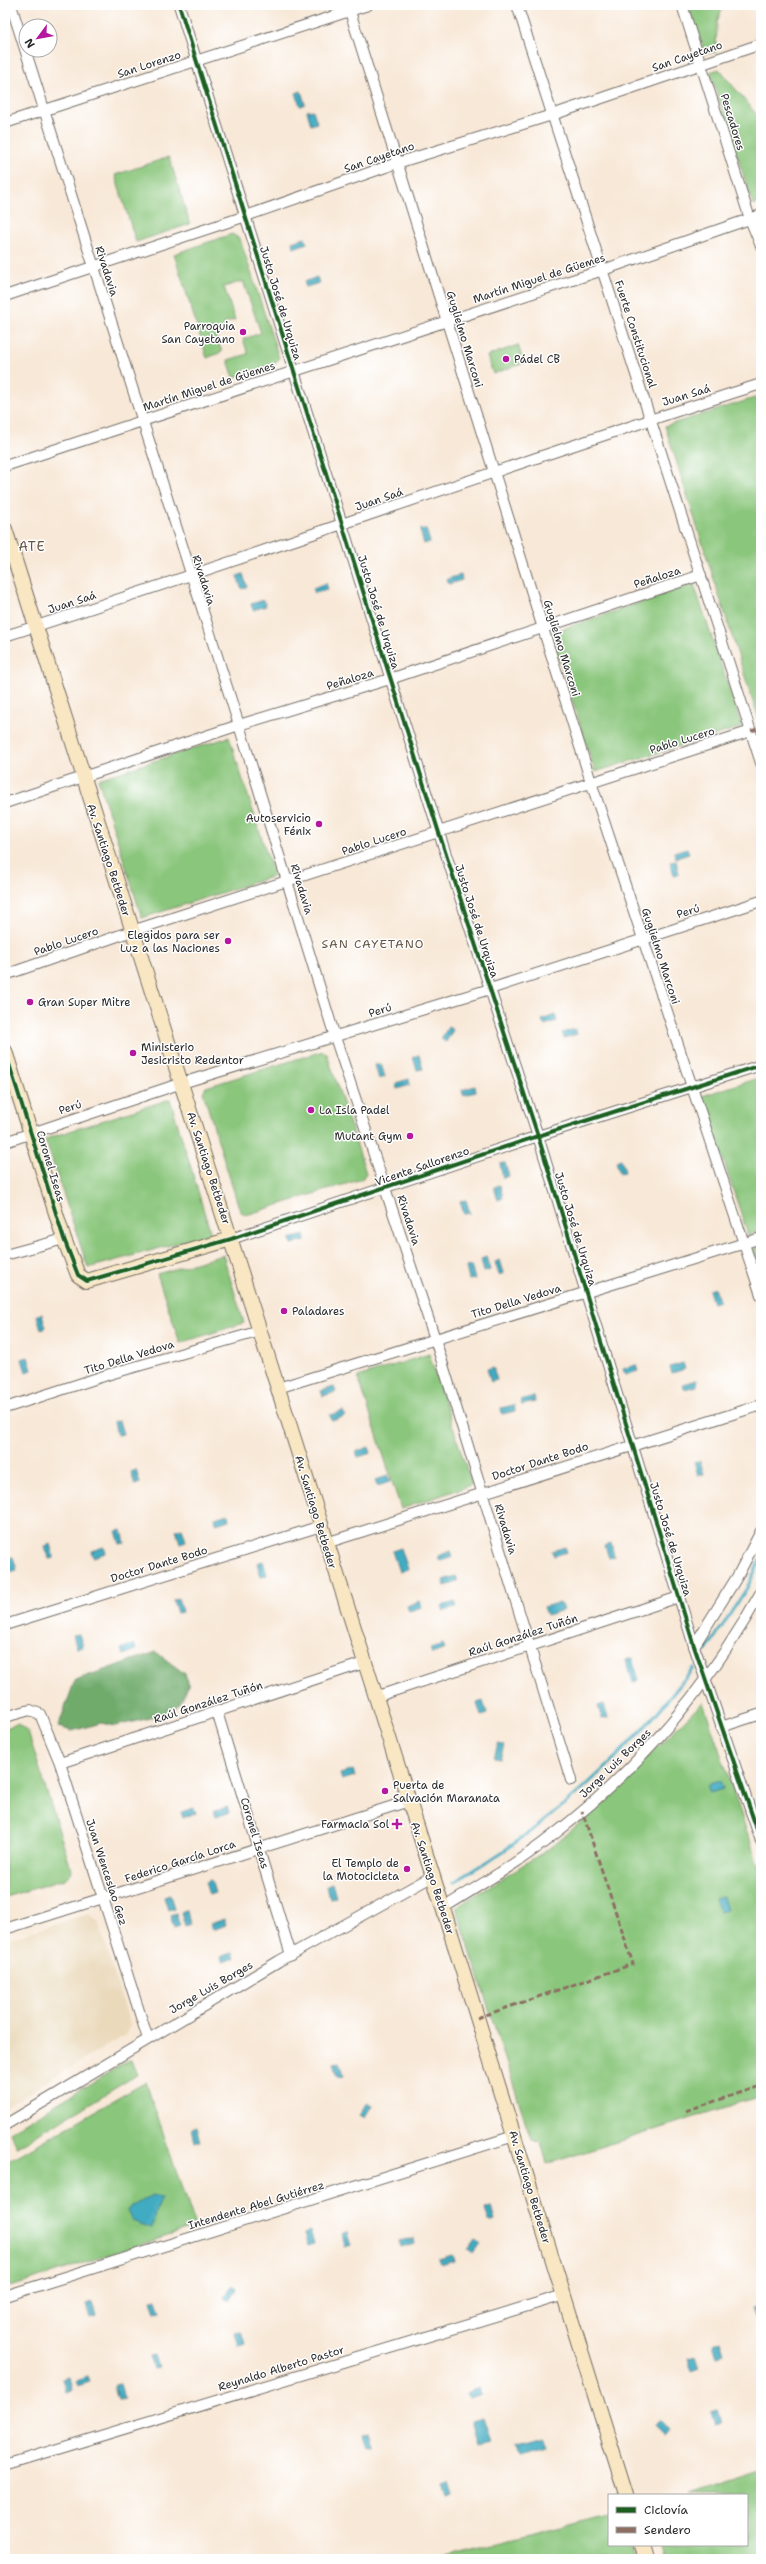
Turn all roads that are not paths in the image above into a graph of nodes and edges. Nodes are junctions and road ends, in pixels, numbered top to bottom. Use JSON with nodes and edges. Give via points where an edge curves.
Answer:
{"nodes":[{"id":1,"x":11,"y":5,"type":"edge"},
{"id":2,"x":179,"y":5,"type":"edge"},
{"id":3,"x":368,"y":5,"type":"edge"},
{"id":4,"x":517,"y":5,"type":"edge"},
{"id":5,"x":682,"y":5,"type":"edge"},
{"id":6,"x":349,"y":8,"type":"edge"},
{"id":7,"x":761,"y":44,"type":"edge"},
{"id":8,"x":197,"y":61,"type":"junction"},
{"id":9,"x":702,"y":63,"type":"junction"},
{"id":10,"x":44,"y":110,"type":"junction"},
{"id":11,"x":552,"y":115,"type":"junction"},
{"id":12,"x":5,"y":123,"type":"edge"},
{"id":13,"x":397,"y":163,"type":"junction"},
{"id":14,"x":761,"y":215,"type":"edge"},
{"id":15,"x":246,"y":216,"type":"junction"},
{"id":16,"x":750,"y":219,"type":"junction"},
{"id":17,"x":761,"y":246,"type":"edge"},
{"id":18,"x":93,"y":267,"type":"junction"},
{"id":19,"x":603,"y":270,"type":"junction"},
{"id":20,"x":5,"y":296,"type":"edge"},
{"id":21,"x":447,"y":321,"type":"junction"},
{"id":22,"x":293,"y":372,"type":"junction"},
{"id":23,"x":761,"y":384,"type":"edge"},
{"id":24,"x":651,"y":419,"type":"junction"},
{"id":25,"x":142,"y":421,"type":"junction"},
{"id":26,"x":5,"y":466,"type":"edge"},
{"id":27,"x":494,"y":471,"type":"junction"},
{"id":28,"x":342,"y":524,"type":"junction"},
{"id":29,"x":5,"y":529,"type":"edge"},
{"id":30,"x":701,"y":575,"type":"junction"},
{"id":31,"x":190,"y":576,"type":"junction"},
{"id":32,"x":36,"y":626,"type":"junction"},
{"id":33,"x":543,"y":628,"type":"junction"},
{"id":34,"x":5,"y":636,"type":"edge"},
{"id":35,"x":390,"y":679,"type":"junction"},
{"id":36,"x":239,"y":725,"type":"junction"},
{"id":37,"x":751,"y":731,"type":"junction"},
{"id":38,"x":761,"y":763,"type":"edge"},
{"id":39,"x":82,"y":776,"type":"junction"},
{"id":40,"x":591,"y":782,"type":"junction"},
{"id":41,"x":5,"y":803,"type":"edge"},
{"id":42,"x":439,"y":833,"type":"junction"},
{"id":43,"x":288,"y":881,"type":"junction"},
{"id":44,"x":761,"y":901,"type":"edge"},
{"id":45,"x":132,"y":931,"type":"junction"},
{"id":46,"x":643,"y":938,"type":"junction"},
{"id":47,"x":5,"y":975,"type":"edge"},
{"id":48,"x":490,"y":989,"type":"junction"},
{"id":49,"x":335,"y":1037,"type":"junction"},
{"id":50,"x":5,"y":1051,"type":"edge"},
{"id":51,"x":761,"y":1065,"type":"edge"},
{"id":52,"x":182,"y":1083,"type":"junction"},
{"id":53,"x":692,"y":1088,"type":"junction"},
{"id":54,"x":31,"y":1133,"type":"junction"},
{"id":55,"x":538,"y":1136,"type":"junction"},
{"id":56,"x":5,"y":1142,"type":"edge"},
{"id":57,"x":386,"y":1188,"type":"junction"},
{"id":58,"x":761,"y":1238,"type":"edge"},
{"id":59,"x":64,"y":1239,"type":"junction"},
{"id":60,"x":231,"y":1239,"type":"junction"},
{"id":61,"x":744,"y":1244,"type":"junction"},
{"id":62,"x":5,"y":1255,"type":"edge"},
{"id":63,"x":87,"y":1281,"type":"joint"},
{"id":64,"x":586,"y":1292,"type":"junction"},
{"id":65,"x":761,"y":1295,"type":"edge"},
{"id":66,"x":260,"y":1331,"type":"junction"},
{"id":67,"x":435,"y":1339,"type":"junction"},
{"id":68,"x":278,"y":1388,"type":"junction"},
{"id":69,"x":761,"y":1405,"type":"edge"},
{"id":70,"x":5,"y":1408,"type":"edge"},
{"id":71,"x":632,"y":1444,"type":"junction"},
{"id":72,"x":482,"y":1492,"type":"junction"},
{"id":73,"x":321,"y":1526,"type":"junction"},
{"id":74,"x":761,"y":1531,"type":"edge"},
{"id":75,"x":326,"y":1543,"type":"junction"},
{"id":76,"x":761,"y":1592,"type":"edge"},
{"id":77,"x":679,"y":1596,"type":"junction"},
{"id":78,"x":5,"y":1625,"type":"edge"},
{"id":79,"x":530,"y":1646,"type":"junction"},
{"id":80,"x":694,"y":1646,"type":"junction"},
{"id":81,"x":364,"y":1663,"type":"junction"},
{"id":82,"x":705,"y":1681,"type":"junction"},
{"id":83,"x":375,"y":1697,"type":"junction"},
{"id":84,"x":217,"y":1712,"type":"junction"},
{"id":85,"x":761,"y":1714,"type":"edge"},
{"id":86,"x":5,"y":1717,"type":"edge"},
{"id":87,"x":721,"y":1727,"type":"junction"},
{"id":88,"x":60,"y":1763,"type":"junction"},
{"id":89,"x":571,"y":1780,"type":"dead end"},
{"id":90,"x":409,"y":1801,"type":"junction"},
{"id":91,"x":761,"y":1841,"type":"edge"},
{"id":92,"x":260,"y":1848,"type":"junction"},
{"id":93,"x":433,"y":1876,"type":"junction"},
{"id":94,"x":103,"y":1898,"type":"junction"},
{"id":95,"x":443,"y":1908,"type":"junction"},
{"id":96,"x":5,"y":1929,"type":"edge"},
{"id":97,"x":291,"y":1955,"type":"junction"},
{"id":98,"x":148,"y":2039,"type":"junction"},
{"id":99,"x":5,"y":2125,"type":"edge"},
{"id":100,"x":514,"y":2136,"type":"junction"},
{"id":101,"x":564,"y":2295,"type":"junction"},
{"id":102,"x":5,"y":2296,"type":"edge"},
{"id":103,"x":5,"y":2465,"type":"edge"},
{"id":104,"x":626,"y":2494,"type":"edge"},
{"id":105,"x":642,"y":2546,"type":"edge"},
{"id":106,"x":646,"y":2559,"type":"edge"}],
"edges":[{"from":1,"to":10,"type":"street","name":"Rivadavia"},
{"from":2,"to":8,"type":"street","name":"Justo José de Urquiza"},
{"from":3,"to":6,"type":"street","name":"San Lorenzo"},
{"from":4,"to":11,"type":"street","name":"Fuerte Constitucional"},
{"from":5,"to":9,"type":"street","name":"Pescadores"},
{"from":6,"to":8,"type":"street","name":"San Lorenzo"},
{"from":6,"to":13,"type":"street","name":"Guglielmo Marconi"},
{"from":7,"to":9,"type":"street","name":"San Cayetano"},
{"from":8,"to":10,"type":"street","name":"San Lorenzo"},
{"from":8,"to":15,"type":"street","name":"Justo José de Urquiza"},
{"from":9,"to":11,"type":"street","name":"San Cayetano"},
{"from":9,"to":16,"type":"street","name":"Pescadores"},
{"from":10,"to":12,"type":"street","name":"San Lorenzo"},
{"from":10,"to":18,"type":"street","name":"Rivadavia"},
{"from":11,"to":13,"type":"street","name":"San Cayetano"},
{"from":11,"to":19,"type":"street","name":"Fuerte Constitucional"},
{"from":13,"to":15,"type":"street","name":"San Cayetano"},
{"from":13,"to":21,"type":"street","name":"Guglielmo Marconi"},
{"from":14,"to":16,"type":"street","name":"Martín Miguel de Güemes"},
{"from":15,"to":18,"type":"street","name":"San Cayetano"},
{"from":15,"to":22,"type":"street","name":"Justo José de Urquiza"},
{"from":16,"to":17,"type":"street","name":"Pescadores"},
{"from":16,"to":19,"type":"street","name":"Martín Miguel de Güemes"},
{"from":18,"to":20,"type":"street","name":"San Cayetano"},
{"from":18,"to":25,"type":"street","name":"Rivadavia"},
{"from":19,"to":21,"type":"street","name":"Martín Miguel de Güemes"},
{"from":19,"to":24,"type":"street","name":"Fuerte Constitucional"},
{"from":21,"to":22,"type":"street","name":"Martín Miguel de Güemes"},
{"from":21,"to":27,"type":"street","name":"Guglielmo Marconi"},
{"from":22,"to":25,"type":"street","name":"Martín Miguel de Güemes"},
{"from":22,"to":28,"type":"street","name":"Justo José de Urquiza"},
{"from":23,"to":24,"type":"street","name":"Juan Saá"},
{"from":24,"to":27,"type":"street","name":"Juan Saá"},
{"from":24,"to":30,"type":"street","name":"Fuerte Constitucional"},
{"from":25,"to":26,"type":"street","name":"Martín Miguel de Güemes"},
{"from":25,"to":31,"type":"street","name":"Rivadavia"},
{"from":27,"to":28,"type":"street","name":"Juan Saá"},
{"from":27,"to":33,"type":"street","name":"Guglielmo Marconi"},
{"from":28,"to":31,"type":"street","name":"Juan Saá"},
{"from":28,"to":35,"type":"street","name":"Justo José de Urquiza"},
{"from":29,"to":32,"type":"main road","name":"Av. Santiago Betbeder"},
{"from":30,"to":33,"type":"street","name":"Peñaloza"},
{"from":30,"to":37,"type":"street","name":"Fuerte Constitucional"},
{"from":31,"to":32,"type":"street","name":"Juan Saá"},
{"from":31,"to":36,"type":"street","name":"Rivadavia"},
{"from":32,"to":34,"type":"street","name":"Juan Saá"},
{"from":32,"to":39,"type":"main road","name":"Av. Santiago Betbeder"},
{"from":33,"to":35,"type":"street","name":"Peñaloza"},
{"from":33,"to":40,"type":"street","name":"Guglielmo Marconi"},
{"from":35,"to":36,"type":"street","name":"Peñaloza"},
{"from":35,"to":42,"type":"street","name":"Justo José de Urquiza"},
{"from":36,"to":39,"type":"street","name":"Peñaloza"},
{"from":36,"to":43,"type":"street","name":"Rivadavia"},
{"from":37,"to":38,"type":"street","name":"Fuerte Constitucional"},
{"from":37,"to":40,"type":"street","name":"Pablo Lucero"},
{"from":39,"to":41,"type":"street","name":"Peñaloza"},
{"from":39,"to":45,"type":"main road","name":"Av. Santiago Betbeder"},
{"from":40,"to":42,"type":"street","name":"Pablo Lucero"},
{"from":40,"to":46,"type":"street","name":"Guglielmo Marconi"},
{"from":42,"to":43,"type":"street","name":"Pablo Lucero"},
{"from":42,"to":48,"type":"street","name":"Justo José de Urquiza"},
{"from":43,"to":45,"type":"street","name":"Pablo Lucero"},
{"from":43,"to":49,"type":"street","name":"Rivadavia"},
{"from":44,"to":46,"type":"street","name":"Perú"},
{"from":45,"to":47,"type":"street","name":"Pablo Lucero"},
{"from":45,"to":52,"type":"main road","name":"Av. Santiago Betbeder"},
{"from":46,"to":48,"type":"street","name":"Perú"},
{"from":46,"to":53,"type":"street","name":"Guglielmo Marconi"},
{"from":48,"to":49,"type":"street","name":"Perú"},
{"from":48,"to":55,"type":"street","name":"Justo José de Urquiza"},
{"from":49,"to":52,"type":"street","name":"Perú"},
{"from":49,"to":57,"type":"street","name":"Rivadavia"},
{"from":50,"to":54,"type":"main road","name":"Coronel Iseas"},
{"from":51,"to":53,"type":"street","name":"Vicente Sallorenzo"},
{"from":52,"to":54,"type":"street","name":"Perú"},
{"from":52,"to":60,"type":"main road","name":"Av. Santiago Betbeder"},
{"from":53,"to":55,"type":"street","name":"Vicente Sallorenzo"},
{"from":53,"to":61,"type":"street","name":"Guglielmo Marconi"},
{"from":54,"to":56,"type":"street","name":"Perú"},
{"from":54,"to":59,"type":"main road","name":"Coronel Iseas"},
{"from":55,"to":57,"type":"street","name":"Vicente Sallorenzo"},
{"from":55,"to":64,"type":"street","name":"Justo José de Urquiza"},
{"from":57,"to":60,"type":"street","name":"Vicente Sallorenzo"},
{"from":57,"to":67,"type":"street","name":"Rivadavia"},
{"from":58,"to":61,"type":"street","name":"Tito Della Vedova"},
{"from":59,"to":62,"type":"street"},
{"from":59,"to":63,"type":"main road","name":"Coronel Iseas","via":[[78,1275]]},
{"from":60,"to":63,"type":"main road","name":"Vicente Sallorenzo"},
{"from":60,"to":66,"type":"main road","name":"Av. Santiago Betbeder"},
{"from":61,"to":64,"type":"street","name":"Tito Della Vedova"},
{"from":61,"to":65,"type":"street","name":"Guglielmo Marconi"},
{"from":64,"to":67,"type":"street","name":"Tito Della Vedova"},
{"from":64,"to":71,"type":"street","name":"Justo José de Urquiza"},
{"from":66,"to":68,"type":"main road","name":"Av. Santiago Betbeder"},
{"from":66,"to":70,"type":"street","name":"Tito Della Vedova","via":[[110,1374]]},
{"from":67,"to":68,"type":"street","name":"Tito Della Vedova"},
{"from":67,"to":72,"type":"street","name":"Rivadavia"},
{"from":68,"to":73,"type":"main road","name":"Av. Santiago Betbeder"},
{"from":69,"to":71,"type":"street","name":"Doctor Dante Bodo"},
{"from":71,"to":72,"type":"street","name":"Doctor Dante Bodo"},
{"from":71,"to":77,"type":"street","name":"Justo José de Urquiza"},
{"from":72,"to":75,"type":"street","name":"Doctor Dante Bodo"},
{"from":72,"to":79,"type":"street","name":"Rivadavia"},
{"from":73,"to":75,"type":"main road","name":"Av. Santiago Betbeder"},
{"from":73,"to":78,"type":"street","name":"Doctor Dante Bodo"},
{"from":74,"to":80,"type":"street","via":[[737,1577]]},
{"from":75,"to":81,"type":"main road","name":"Av. Santiago Betbeder"},
{"from":76,"to":82,"type":"street","name":"Jorge Luis Borges"},
{"from":77,"to":79,"type":"street","name":"Raúl González Tuñón"},
{"from":77,"to":80,"type":"street","name":"Justo José de Urquiza"},
{"from":79,"to":83,"type":"street","name":"Raúl González Tuñón"},
{"from":79,"to":89,"type":"street","name":"Rivadavia"},
{"from":80,"to":82,"type":"street","name":"Justo José de Urquiza"},
{"from":81,"to":83,"type":"main road","name":"Av. Santiago Betbeder"},
{"from":81,"to":84,"type":"street","name":"Raúl González Tuñón"},
{"from":82,"to":87,"type":"street","name":"Justo José de Urquiza"},
{"from":82,"to":95,"type":"street","name":"Jorge Luis Borges","via":[[656,1740],[608,1789],[521,1859]]},
{"from":83,"to":90,"type":"main road","name":"Av. Santiago Betbeder"},
{"from":84,"to":88,"type":"street","name":"Raúl González Tuñón"},
{"from":84,"to":92,"type":"street","name":"Coronel Iseas"},
{"from":85,"to":87,"type":"street"},
{"from":86,"to":88,"type":"street","name":"Juan Wenceslao Gez","via":[[30,1710],[40,1714]]},
{"from":87,"to":91,"type":"street","name":"Justo José de Urquiza"},
{"from":88,"to":94,"type":"street","name":"Juan Wenceslao Gez"},
{"from":90,"to":92,"type":"street","name":"Federico García Lorca"},
{"from":90,"to":93,"type":"main road","name":"Av. Santiago Betbeder"},
{"from":92,"to":94,"type":"street","name":"Federico García Lorca"},
{"from":92,"to":97,"type":"street","name":"Coronel Iseas"},
{"from":93,"to":95,"type":"main road","name":"Av. Santiago Betbeder"},
{"from":93,"to":97,"type":"street","name":"Jorge Luis Borges"},
{"from":94,"to":96,"type":"street","name":"Federico García Lorca"},
{"from":94,"to":98,"type":"street","name":"Juan Wenceslao Gez"},
{"from":95,"to":100,"type":"main road","name":"Av. Santiago Betbeder"},
{"from":97,"to":98,"type":"street","name":"Jorge Luis Borges"},
{"from":98,"to":99,"type":"street","name":"Jorge Luis Borges"},
{"from":100,"to":101,"type":"main road","name":"Av. Santiago Betbeder"},
{"from":100,"to":102,"type":"street","name":"Intendente Abel Gutiérrez"},
{"from":101,"to":103,"type":"street","name":"Reynaldo Alberto Pastor"},
{"from":101,"to":104,"type":"main road","name":"Av. Santiago Betbeder"},
{"from":105,"to":106,"type":"main road"}]}
